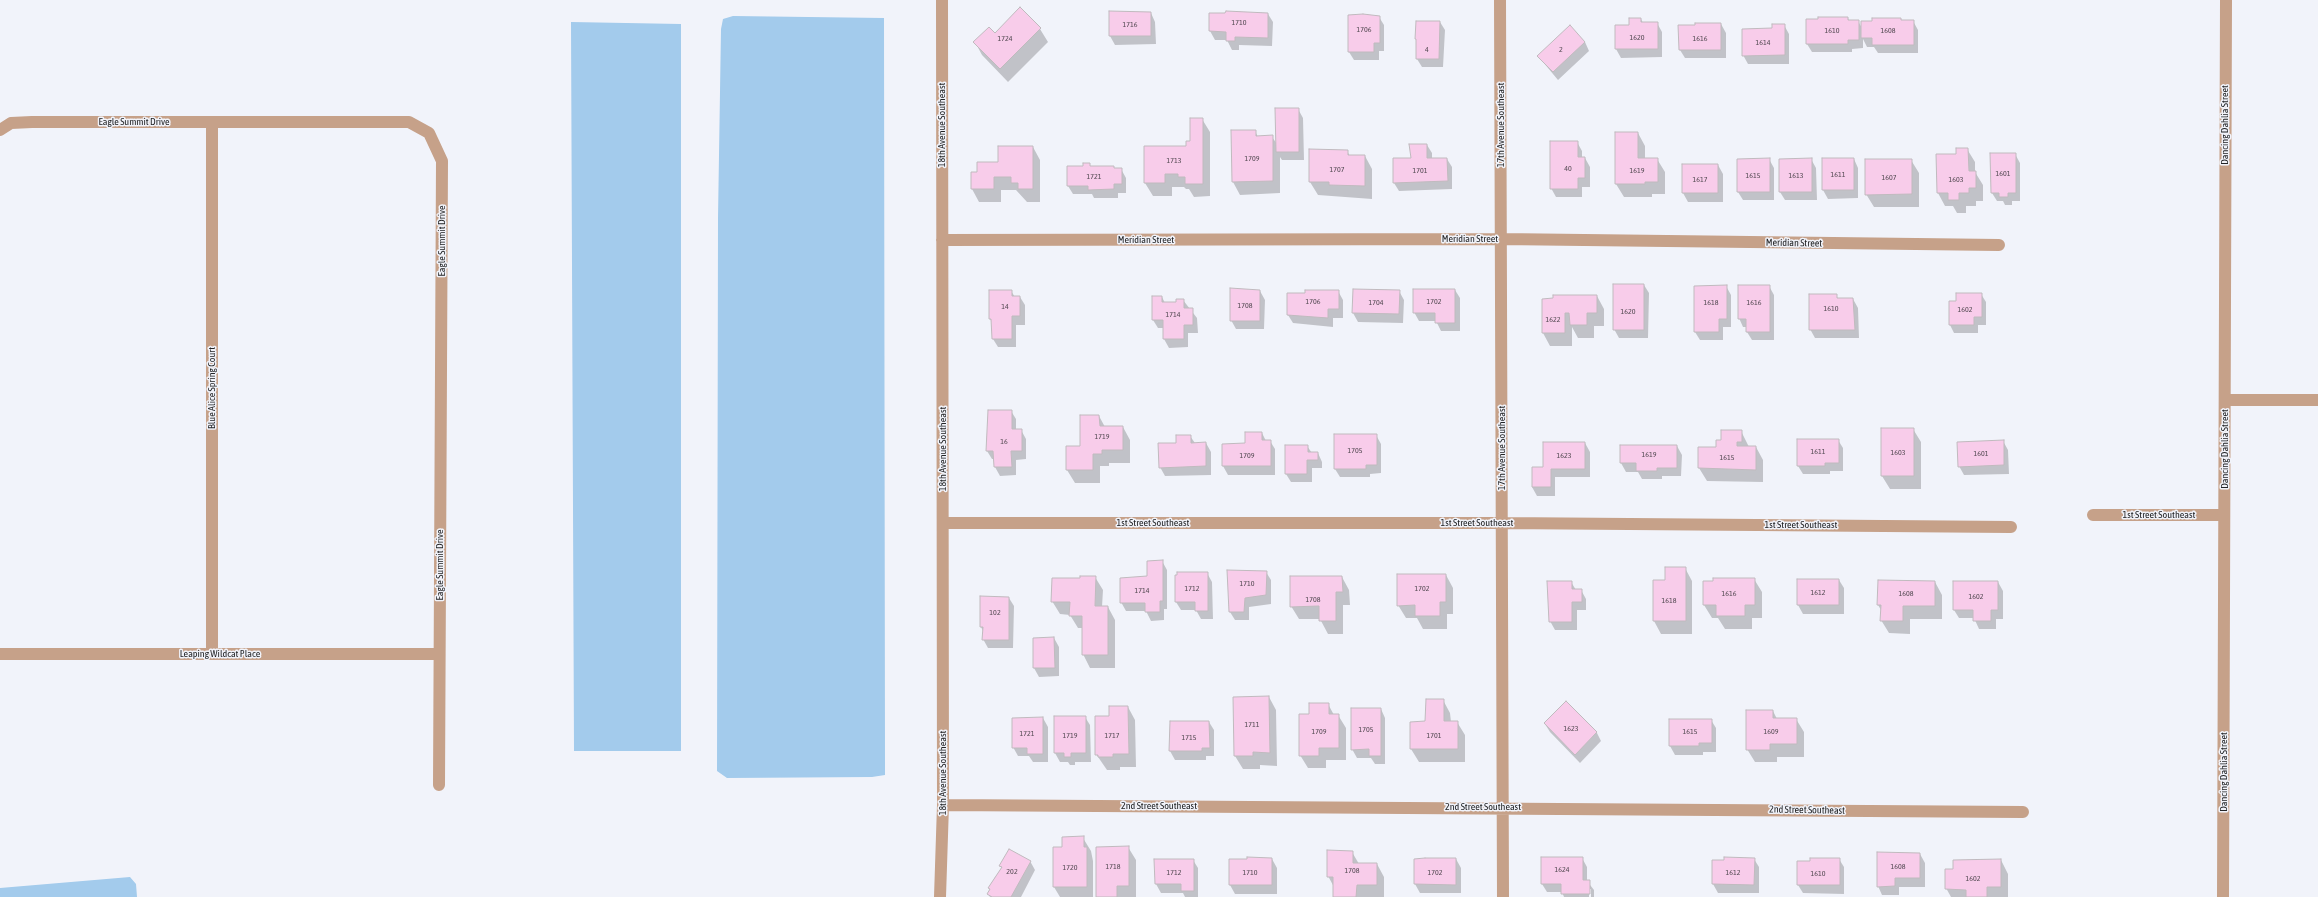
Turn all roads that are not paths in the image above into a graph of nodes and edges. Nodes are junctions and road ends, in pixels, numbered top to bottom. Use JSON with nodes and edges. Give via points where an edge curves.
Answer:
{"nodes":[{"id":1,"x":942,"y":0,"type":"edge"},
{"id":2,"x":1500,"y":0,"type":"edge"},
{"id":3,"x":2226,"y":0,"type":"edge"},
{"id":4,"x":212,"y":122,"type":"junction"},
{"id":5,"x":0,"y":130,"type":"edge"},
{"id":6,"x":1501,"y":239,"type":"junction"},
{"id":7,"x":942,"y":240,"type":"junction"},
{"id":8,"x":1999,"y":245,"type":"dead end"},
{"id":9,"x":2225,"y":400,"type":"junction"},
{"id":10,"x":2318,"y":400,"type":"edge"},
{"id":11,"x":2093,"y":515,"type":"dead end"},
{"id":12,"x":2224,"y":515,"type":"junction"},
{"id":13,"x":1502,"y":522,"type":"junction"},
{"id":14,"x":943,"y":523,"type":"junction"},
{"id":15,"x":2011,"y":527,"type":"dead end"},
{"id":16,"x":0,"y":654,"type":"edge"},
{"id":17,"x":212,"y":654,"type":"junction"},
{"id":18,"x":440,"y":654,"type":"junction"},
{"id":19,"x":439,"y":785,"type":"dead end"},
{"id":20,"x":943,"y":805,"type":"junction"},
{"id":21,"x":1504,"y":807,"type":"junction"},
{"id":22,"x":2023,"y":812,"type":"dead end"},
{"id":23,"x":940,"y":897,"type":"edge"},
{"id":24,"x":1503,"y":897,"type":"edge"},
{"id":25,"x":2223,"y":897,"type":"edge"}],
"edges":[{"from":1,"to":7,"type":"street","name":"18th Avenue Southeast"},
{"from":2,"to":6,"type":"street","name":"17th Avenue Southeast"},
{"from":3,"to":9,"type":"street","name":"Dancing Dahlia Street"},
{"from":4,"to":5,"type":"street","name":"Eagle Summit Drive","via":[[32,122],[11,124]]},
{"from":4,"to":17,"type":"street","name":"Blue Alice Spring Court"},
{"from":4,"to":18,"type":"street","name":"Eagle Summit Drive","via":[[409,122],[429,133],[442,161]]},
{"from":6,"to":7,"type":"street","name":"Meridian Street"},
{"from":6,"to":8,"type":"street","name":"Meridian Street"},
{"from":6,"to":13,"type":"street","name":"17th Avenue Southeast"},
{"from":7,"to":14,"type":"street","name":"18th Avenue Southeast"},
{"from":9,"to":10,"type":"street"},
{"from":9,"to":12,"type":"street","name":"Dancing Dahlia Street"},
{"from":11,"to":12,"type":"street","name":"1st Street Southeast"},
{"from":12,"to":25,"type":"street","name":"Dancing Dahlia Street"},
{"from":13,"to":14,"type":"street","name":"1st Street Southeast"},
{"from":13,"to":15,"type":"street","name":"1st Street Southeast"},
{"from":13,"to":21,"type":"street","name":"17th Avenue Southeast"},
{"from":14,"to":20,"type":"street","name":"18th Avenue Southeast"},
{"from":16,"to":17,"type":"street","name":"Leaping Wildcat Place"},
{"from":17,"to":18,"type":"street","name":"Leaping Wildcat Place"},
{"from":18,"to":19,"type":"street","name":"Eagle Summit Drive"},
{"from":20,"to":21,"type":"street","name":"2nd Street Southeast"},
{"from":20,"to":23,"type":"street","name":"18th Avenue Southeast"},
{"from":21,"to":22,"type":"street","name":"2nd Street Southeast"},
{"from":21,"to":24,"type":"street","name":"17th Avenue Southeast"}]}
